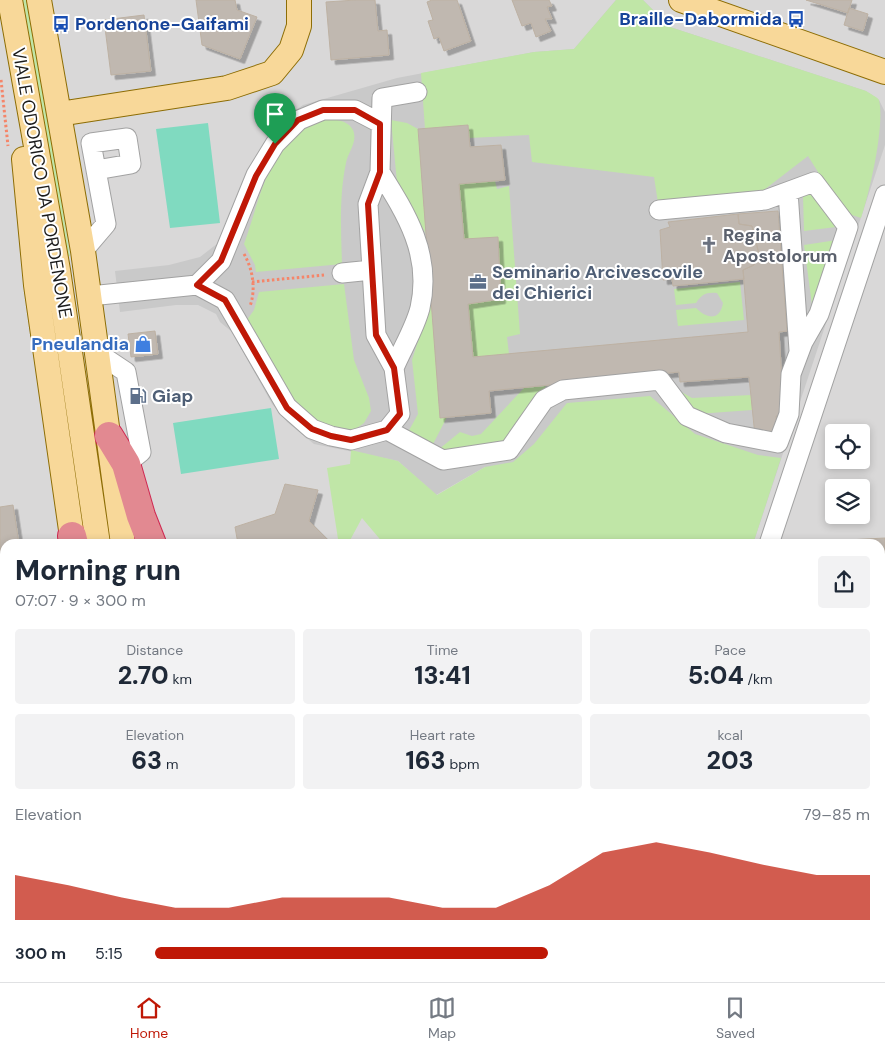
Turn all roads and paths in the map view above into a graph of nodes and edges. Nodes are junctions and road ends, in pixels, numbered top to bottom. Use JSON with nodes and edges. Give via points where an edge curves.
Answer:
{"nodes":[{"id":1,"x":10,"y":0,"type":"edge"},
{"id":2,"x":39,"y":0,"type":"edge"},
{"id":3,"x":299,"y":0,"type":"edge"},
{"id":4,"x":682,"y":0,"type":"edge"},
{"id":5,"x":885,"y":72,"type":"edge"},
{"id":6,"x":417,"y":92,"type":"dead end"},
{"id":7,"x":58,"y":114,"type":"junction"},
{"id":8,"x":380,"y":124,"type":"junction"},
{"id":9,"x":96,"y":170,"type":"dead end"},
{"id":10,"x":380,"y":172,"type":"junction"},
{"id":11,"x":788,"y":192,"type":"junction"},
{"id":12,"x":885,"y":195,"type":"edge"},
{"id":13,"x":658,"y":210,"type":"dead end"},
{"id":14,"x":848,"y":227,"type":"junction"},
{"id":15,"x":231,"y":238,"type":"junction"},
{"id":16,"x":871,"y":239,"type":"junction"},
{"id":17,"x":83,"y":251,"type":"junction"},
{"id":18,"x":372,"y":270,"type":"junction"},
{"id":19,"x":342,"y":274,"type":"joint"},
{"id":20,"x":252,"y":282,"type":"junction"},
{"id":21,"x":197,"y":285,"type":"junction"},
{"id":22,"x":90,"y":296,"type":"junction"},
{"id":23,"x":239,"y":324,"type":"junction"},
{"id":24,"x":96,"y":352,"type":"junction"},
{"id":25,"x":799,"y":352,"type":"junction"},
{"id":26,"x":394,"y":368,"type":"junction"},
{"id":27,"x":387,"y":430,"type":"junction"},
{"id":28,"x":109,"y":436,"type":"junction"},
{"id":29,"x":126,"y":464,"type":"junction"},
{"id":30,"x":78,"y":539,"type":"edge"},
{"id":31,"x":122,"y":539,"type":"edge"},
{"id":32,"x":150,"y":539,"type":"edge"},
{"id":33,"x":772,"y":539,"type":"edge"}],
"edges":[{"from":1,"to":30,"type":"main road","via":[[36,284]]},
{"from":2,"to":7,"type":"main road","name":"VIALE ODORICO DA PORDENONE"},
{"from":3,"to":7,"type":"main road","via":[[299,26],[291,50],[272,73],[227,88]]},
{"from":4,"to":5,"type":"main road"},
{"from":6,"to":8,"type":"street","via":[[382,98]]},
{"from":7,"to":17,"type":"main road","name":"VIALE ODORICO DA PORDENONE"},
{"from":8,"to":10,"type":"street"},
{"from":8,"to":15,"type":"street","via":[[355,110],[323,110],[298,120],[275,144],[256,176]]},
{"from":9,"to":17,"type":"street","via":[[106,224]]},
{"from":10,"to":18,"type":"street","via":[[368,204]]},
{"from":10,"to":26,"type":"street","via":[[407,216],[420,248],[424,274],[420,309]]},
{"from":11,"to":13,"type":"street","via":[[765,200]]},
{"from":11,"to":14,"type":"street","via":[[814,182]]},
{"from":11,"to":25,"type":"street"},
{"from":12,"to":16,"type":"street"},
{"from":14,"to":16,"type":"street"},
{"from":14,"to":25,"type":"street","via":[[819,314]]},
{"from":15,"to":20,"type":"path","via":[[246,256]]},
{"from":15,"to":21,"type":"street","via":[[221,261]]},
{"from":16,"to":33,"type":"street"},
{"from":17,"to":22,"type":"main road","name":"VIALE ODORICO DA PORDENONE"},
{"from":18,"to":19,"type":"street"},
{"from":18,"to":26,"type":"street","via":[[376,335]]},
{"from":19,"to":20,"type":"path"},
{"from":20,"to":23,"type":"path","via":[[253,297]]},
{"from":21,"to":22,"type":"street"},
{"from":21,"to":23,"type":"street","via":[[225,300]]},
{"from":22,"to":24,"type":"main road","name":"VIALE ODORICO DA PORDENONE"},
{"from":23,"to":27,"type":"street","via":[[287,408],[312,429],[351,440]]},
{"from":24,"to":28,"type":"main road","name":"VIALE ODORICO DA PORDENONE"},
{"from":24,"to":29,"type":"street","via":[[126,372],[142,452]]},
{"from":25,"to":27,"type":"street","via":[[791,374],[789,414],[778,443],[726,433],[687,416],[660,380],[563,390],[544,400],[509,450],[443,460]]},
{"from":26,"to":27,"type":"street","via":[[400,414]]},
{"from":28,"to":29,"type":"highway"},
{"from":28,"to":31,"type":"main road","name":"VIALE ODORICO DA PORDENONE"},
{"from":29,"to":32,"type":"highway"}]}
